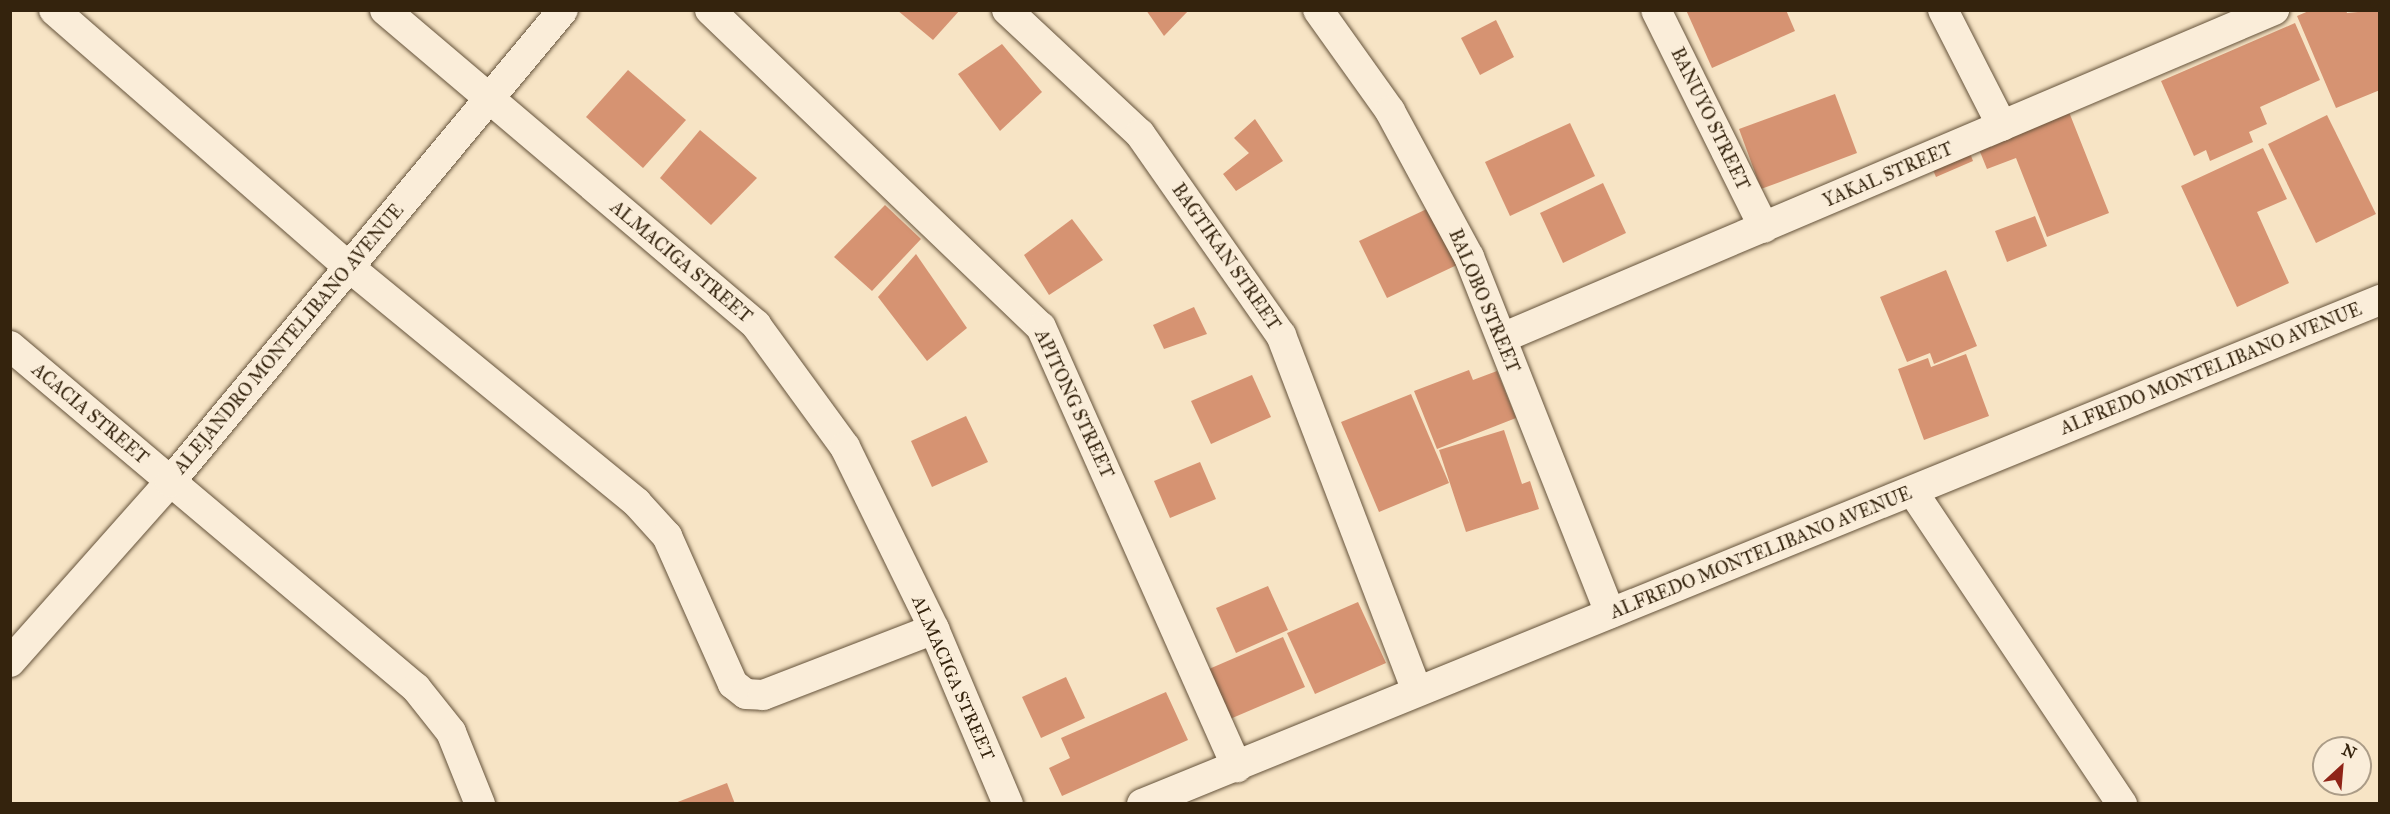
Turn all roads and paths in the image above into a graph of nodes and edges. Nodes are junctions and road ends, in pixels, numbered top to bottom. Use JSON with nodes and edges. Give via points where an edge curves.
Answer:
{"nodes":[{"id":1,"x":54,"y":10,"type":"edge"},
{"id":2,"x":385,"y":10,"type":"edge"},
{"id":3,"x":563,"y":10,"type":"edge"},
{"id":4,"x":710,"y":10,"type":"edge"},
{"id":5,"x":1007,"y":10,"type":"edge"},
{"id":6,"x":1318,"y":10,"type":"edge"},
{"id":7,"x":1656,"y":10,"type":"edge"},
{"id":8,"x":1943,"y":10,"type":"edge"},
{"id":9,"x":2274,"y":10,"type":"edge"},
{"id":10,"x":2222,"y":21,"type":"edge"},
{"id":11,"x":488,"y":98,"type":"junction"},
{"id":12,"x":2002,"y":126,"type":"junction"},
{"id":13,"x":1764,"y":228,"type":"junction"},
{"id":14,"x":349,"y":267,"type":"junction"},
{"id":15,"x":2379,"y":300,"type":"edge"},
{"id":16,"x":1502,"y":338,"type":"junction"},
{"id":17,"x":10,"y":346,"type":"edge"},
{"id":18,"x":170,"y":482,"type":"junction"},
{"id":19,"x":1913,"y":492,"type":"junction"},
{"id":20,"x":1610,"y":613,"type":"junction"},
{"id":21,"x":934,"y":629,"type":"junction"},
{"id":22,"x":10,"y":662,"type":"edge"},
{"id":23,"x":1417,"y":691,"type":"junction"},
{"id":24,"x":1237,"y":767,"type":"junction"},
{"id":25,"x":480,"y":804,"type":"edge"},
{"id":26,"x":1008,"y":804,"type":"edge"},
{"id":27,"x":1142,"y":804,"type":"edge"},
{"id":28,"x":2122,"y":804,"type":"edge"}],
"edges":[{"from":1,"to":14,"type":"street"},
{"from":2,"to":11,"type":"street","name":"ALMACIGA STREET"},
{"from":3,"to":11,"type":"street","name":"ALEJANDRO MONTELIBANO AVENUE"},
{"from":4,"to":24,"type":"street","name":"APITONG STREET","via":[[1041,327]]},
{"from":5,"to":23,"type":"street","name":"BAGTIKAN STREET","via":[[1140,134],[1281,335]]},
{"from":6,"to":16,"type":"street","name":"BALOBO STREET","via":[[1390,111],[1469,257]]},
{"from":7,"to":13,"type":"street","name":"BANUYO STREET"},
{"from":8,"to":12,"type":"street"},
{"from":9,"to":10,"type":"street","name":"YAKAL STREET"},
{"from":10,"to":12,"type":"street","name":"YAKAL STREET"},
{"from":11,"to":14,"type":"street","name":"ALEJANDRO MONTELIBANO AVENUE"},
{"from":11,"to":21,"type":"street","name":"ALMACIGA STREET","via":[[756,324],[845,447]]},
{"from":12,"to":13,"type":"street","name":"YAKAL STREET"},
{"from":13,"to":16,"type":"street","name":"YAKAL STREET"},
{"from":14,"to":18,"type":"street","name":"ALEJANDRO MONTELIBANO AVENUE"},
{"from":14,"to":21,"type":"street","via":[[637,503],[667,536],[733,684],[746,694],[763,695]]},
{"from":15,"to":19,"type":"street","name":"ALFREDO MONTELIBANO AVENUE"},
{"from":16,"to":20,"type":"street","name":"BALOBO STREET"},
{"from":17,"to":18,"type":"street","name":"ACACIA STREET"},
{"from":18,"to":22,"type":"street","name":"ALEJANDRO MONTELIBANO AVENUE"},
{"from":18,"to":25,"type":"street","name":"ACACIA STREET","via":[[416,688],[450,732]]},
{"from":19,"to":20,"type":"street","name":"ALFREDO MONTELIBANO AVENUE"},
{"from":19,"to":28,"type":"street"},
{"from":20,"to":23,"type":"street","name":"ALFREDO MONTELIBANO AVENUE"},
{"from":21,"to":26,"type":"street","name":"ALMACIGA STREET"},
{"from":23,"to":24,"type":"street","name":"ALFREDO MONTELIBANO AVENUE"},
{"from":24,"to":27,"type":"street","name":"ALFREDO MONTELIBANO AVENUE"}]}
